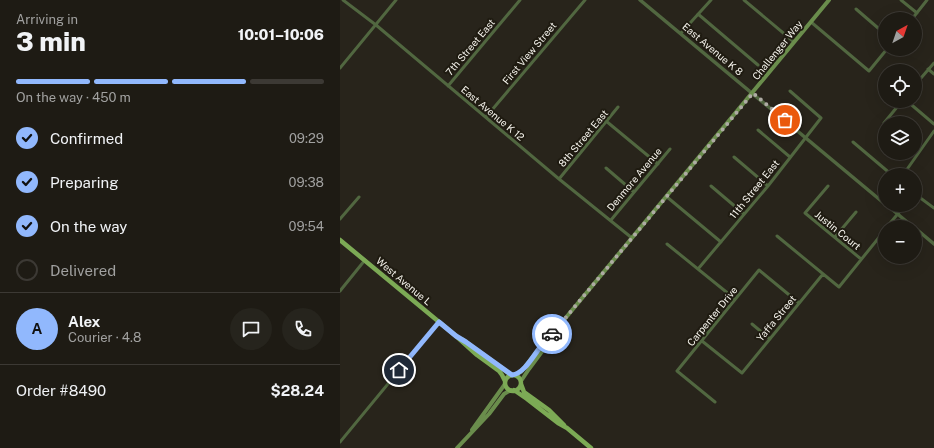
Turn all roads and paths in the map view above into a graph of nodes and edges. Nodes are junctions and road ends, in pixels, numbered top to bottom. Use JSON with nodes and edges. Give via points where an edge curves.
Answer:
{"nodes":[{"id":1,"x":344,"y":0,"type":"edge"},
{"id":2,"x":396,"y":0,"type":"edge"},
{"id":3,"x":520,"y":0,"type":"edge"},
{"id":4,"x":585,"y":0,"type":"edge"},
{"id":5,"x":640,"y":0,"type":"edge"},
{"id":6,"x":711,"y":0,"type":"edge"},
{"id":7,"x":744,"y":0,"type":"edge"},
{"id":8,"x":829,"y":0,"type":"edge"},
{"id":9,"x":901,"y":0,"type":"edge"},
{"id":10,"x":927,"y":0,"type":"edge"},
{"id":11,"x":856,"y":9,"type":"dead end"},
{"id":12,"x":916,"y":12,"type":"edge"},
{"id":13,"x":918,"y":12,"type":"edge"},
{"id":14,"x":698,"y":14,"type":"junction"},
{"id":15,"x":811,"y":22,"type":"junction"},
{"id":16,"x":376,"y":25,"type":"junction"},
{"id":17,"x":878,"y":28,"type":"edge"},
{"id":18,"x":681,"y":33,"type":"junction"},
{"id":19,"x":794,"y":42,"type":"junction"},
{"id":20,"x":881,"y":56,"type":"edge"},
{"id":21,"x":934,"y":63,"type":"edge"},
{"id":22,"x":758,"y":65,"type":"dead end"},
{"id":23,"x":340,"y":68,"type":"edge"},
{"id":24,"x":928,"y":69,"type":"junction"},
{"id":25,"x":934,"y":74,"type":"edge"},
{"id":26,"x":922,"y":76,"type":"edge"},
{"id":27,"x":448,"y":86,"type":"junction"},
{"id":28,"x":790,"y":91,"type":"dead end"},
{"id":29,"x":753,"y":93,"type":"junction"},
{"id":30,"x":618,"y":107,"type":"dead end"},
{"id":31,"x":896,"y":108,"type":"edge"},
{"id":32,"x":915,"y":108,"type":"edge"},
{"id":33,"x":890,"y":116,"type":"edge"},
{"id":34,"x":486,"y":117,"type":"junction"},
{"id":35,"x":606,"y":121,"type":"junction"},
{"id":36,"x":934,"y":124,"type":"edge"},
{"id":37,"x":758,"y":130,"type":"dead end"},
{"id":38,"x":934,"y":131,"type":"edge"},
{"id":39,"x":806,"y":138,"type":"junction"},
{"id":40,"x":853,"y":142,"type":"dead end"},
{"id":41,"x":670,"y":149,"type":"dead end"},
{"id":42,"x":734,"y":157,"type":"dead end"},
{"id":43,"x":790,"y":157,"type":"junction"},
{"id":44,"x":658,"y":164,"type":"junction"},
{"id":45,"x":606,"y":168,"type":"dead end"},
{"id":46,"x":884,"y":168,"type":"edge"},
{"id":47,"x":908,"y":168,"type":"edge"},
{"id":48,"x":559,"y":178,"type":"junction"},
{"id":49,"x":711,"y":186,"type":"dead end"},
{"id":50,"x":768,"y":186,"type":"junction"},
{"id":51,"x":828,"y":186,"type":"dead end"},
{"id":52,"x":634,"y":192,"type":"junction"},
{"id":53,"x":358,"y":197,"type":"dead end"},
{"id":54,"x":667,"y":197,"type":"junction"},
{"id":55,"x":878,"y":197,"type":"edge"},
{"id":56,"x":922,"y":200,"type":"edge"},
{"id":57,"x":934,"y":209,"type":"edge"},
{"id":58,"x":856,"y":212,"type":"dead end"},
{"id":59,"x":896,"y":212,"type":"edge"},
{"id":60,"x":744,"y":214,"type":"junction"},
{"id":61,"x":898,"y":214,"type":"junction"},
{"id":62,"x":340,"y":219,"type":"edge"},
{"id":63,"x":611,"y":220,"type":"junction"},
{"id":64,"x":893,"y":220,"type":"edge"},
{"id":65,"x":905,"y":220,"type":"edge"},
{"id":66,"x":922,"y":234,"type":"edge"},
{"id":67,"x":777,"y":236,"type":"dead end"},
{"id":68,"x":835,"y":237,"type":"junction"},
{"id":69,"x":633,"y":238,"type":"junction"},
{"id":70,"x":878,"y":238,"type":"edge"},
{"id":71,"x":340,"y":240,"type":"edge"},
{"id":72,"x":721,"y":242,"type":"junction"},
{"id":73,"x":667,"y":244,"type":"dead end"},
{"id":74,"x":934,"y":244,"type":"edge"},
{"id":75,"x":861,"y":259,"type":"junction"},
{"id":76,"x":365,"y":260,"type":"junction"},
{"id":77,"x":698,"y":269,"type":"junction"},
{"id":78,"x":823,"y":274,"type":"junction"},
{"id":79,"x":340,"y":291,"type":"edge"},
{"id":80,"x":736,"y":299,"type":"junction"},
{"id":81,"x":799,"y":303,"type":"junction"},
{"id":82,"x":439,"y":322,"type":"junction"},
{"id":83,"x":752,"y":324,"type":"dead end"},
{"id":84,"x":554,"y":332,"type":"junction"},
{"id":85,"x":456,"y":336,"type":"junction"},
{"id":86,"x":770,"y":339,"type":"junction"},
{"id":87,"x":702,"y":341,"type":"junction"},
{"id":88,"x":513,"y":375,"type":"junction"},
{"id":89,"x":505,"y":382,"type":"junction"},
{"id":90,"x":521,"y":383,"type":"junction"},
{"id":91,"x":513,"y":390,"type":"junction"},
{"id":92,"x":715,"y":402,"type":"dead end"},
{"id":93,"x":567,"y":428,"type":"junction"},
{"id":94,"x":471,"y":432,"type":"junction"},
{"id":95,"x":340,"y":442,"type":"edge"},
{"id":96,"x":458,"y":448,"type":"edge"},
{"id":97,"x":591,"y":448,"type":"edge"}],
"edges":[{"from":1,"to":16,"type":"street","name":"East Avenue K 12"},
{"from":2,"to":16,"type":"street"},
{"from":3,"to":27,"type":"street","name":"7th Street East"},
{"from":4,"to":34,"type":"street","name":"First View Street"},
{"from":5,"to":18,"type":"street","name":"East Avenue K 8"},
{"from":6,"to":14,"type":"street"},
{"from":7,"to":19,"type":"street"},
{"from":8,"to":15,"type":"main road","name":"Challenger Way"},
{"from":9,"to":12,"type":"street"},
{"from":10,"to":13,"type":"street"},
{"from":11,"to":17,"type":"street"},
{"from":14,"to":18,"type":"street"},
{"from":14,"to":22,"type":"street"},
{"from":15,"to":19,"type":"main road","name":"Challenger Way"},
{"from":15,"to":20,"type":"street","via":[[869,71]]},
{"from":16,"to":23,"type":"street"},
{"from":16,"to":27,"type":"street","name":"East Avenue K 12"},
{"from":18,"to":29,"type":"street","name":"East Avenue K 8"},
{"from":19,"to":29,"type":"main road","name":"Challenger Way"},
{"from":21,"to":24,"type":"street"},
{"from":24,"to":25,"type":"street"},
{"from":24,"to":26,"type":"street"},
{"from":27,"to":34,"type":"street","name":"East Avenue K 12"},
{"from":28,"to":39,"type":"street","name":"11th Street East","via":[[821,118]]},
{"from":29,"to":39,"type":"street","name":"East Avenue K 8"},
{"from":29,"to":54,"type":"main road","name":"Challenger Way"},
{"from":30,"to":35,"type":"street","name":"8th Street East"},
{"from":31,"to":33,"type":"street"},
{"from":32,"to":36,"type":"street"},
{"from":34,"to":48,"type":"street","name":"East Avenue K 12"},
{"from":35,"to":44,"type":"street"},
{"from":35,"to":48,"type":"street","name":"8th Street East"},
{"from":37,"to":43,"type":"street"},
{"from":38,"to":47,"type":"street"},
{"from":39,"to":43,"type":"street","name":"11th Street East"},
{"from":39,"to":55,"type":"street","name":"East Avenue K 8"},
{"from":40,"to":46,"type":"street"},
{"from":41,"to":44,"type":"street","name":"Denmore Avenue"},
{"from":42,"to":50,"type":"street"},
{"from":43,"to":50,"type":"street","name":"11th Street East"},
{"from":44,"to":52,"type":"street","name":"Denmore Avenue"},
{"from":45,"to":52,"type":"street"},
{"from":48,"to":63,"type":"street","name":"East Avenue K 12"},
{"from":49,"to":60,"type":"street"},
{"from":50,"to":60,"type":"street","name":"11th Street East"},
{"from":51,"to":68,"type":"street","name":"Justin Court","via":[[805,213]]},
{"from":52,"to":63,"type":"street","name":"Denmore Avenue"},
{"from":53,"to":62,"type":"street"},
{"from":54,"to":69,"type":"main road","name":"Challenger Way"},
{"from":54,"to":72,"type":"street"},
{"from":56,"to":57,"type":"street"},
{"from":58,"to":68,"type":"street"},
{"from":59,"to":61,"type":"street","name":"East Avenue K 8"},
{"from":60,"to":72,"type":"street","name":"11th Street East"},
{"from":61,"to":64,"type":"street"},
{"from":61,"to":65,"type":"street","name":"East Avenue K 8"},
{"from":63,"to":69,"type":"street","name":"East Avenue K 12"},
{"from":66,"to":74,"type":"street","name":"East Avenue K 8"},
{"from":67,"to":78,"type":"street"},
{"from":68,"to":75,"type":"street","name":"Justin Court"},
{"from":69,"to":84,"type":"main road","name":"Challenger Way"},
{"from":70,"to":75,"type":"street"},
{"from":71,"to":76,"type":"main road","name":"West Avenue L"},
{"from":72,"to":77,"type":"street","name":"11th Street East"},
{"from":73,"to":77,"type":"street"},
{"from":75,"to":78,"type":"street","via":[[839,286]]},
{"from":76,"to":79,"type":"street"},
{"from":76,"to":82,"type":"main road","name":"West Avenue L"},
{"from":77,"to":80,"type":"street"},
{"from":78,"to":81,"type":"street","name":"Yaffa Street"},
{"from":80,"to":81,"type":"street","name":"Carpenter Drive","via":[[759,270]]},
{"from":80,"to":87,"type":"street","name":"Carpenter Drive"},
{"from":81,"to":86,"type":"street","name":"Yaffa Street"},
{"from":82,"to":85,"type":"main road","name":"West Avenue L"},
{"from":82,"to":95,"type":"street"},
{"from":83,"to":86,"type":"street"},
{"from":84,"to":88,"type":"main road","name":"Challenger Way","via":[[522,371]]},
{"from":84,"to":90,"type":"main road","name":"Challenger Way"},
{"from":85,"to":88,"type":"main road","name":"West Avenue L"},
{"from":85,"to":89,"type":"main road","name":"West Avenue L","via":[[501,373]]},
{"from":86,"to":87,"type":"street","name":"Yaffa Street","via":[[742,373]]},
{"from":87,"to":92,"type":"street","name":"Carpenter Drive","via":[[678,371]]},
{"from":88,"to":89,"type":"main road","via":[[507,377]]},
{"from":88,"to":90,"type":"main road","via":[[518,377]]},
{"from":89,"to":91,"type":"main road","via":[[507,388]]},
{"from":89,"to":94,"type":"main road"},
{"from":90,"to":91,"type":"main road","via":[[519,388]]},
{"from":90,"to":93,"type":"main road","via":[[524,392],[549,410]]},
{"from":91,"to":93,"type":"main road"},
{"from":91,"to":94,"type":"main road","via":[[504,394]]},
{"from":93,"to":97,"type":"main road"},
{"from":94,"to":96,"type":"main road"}]}
